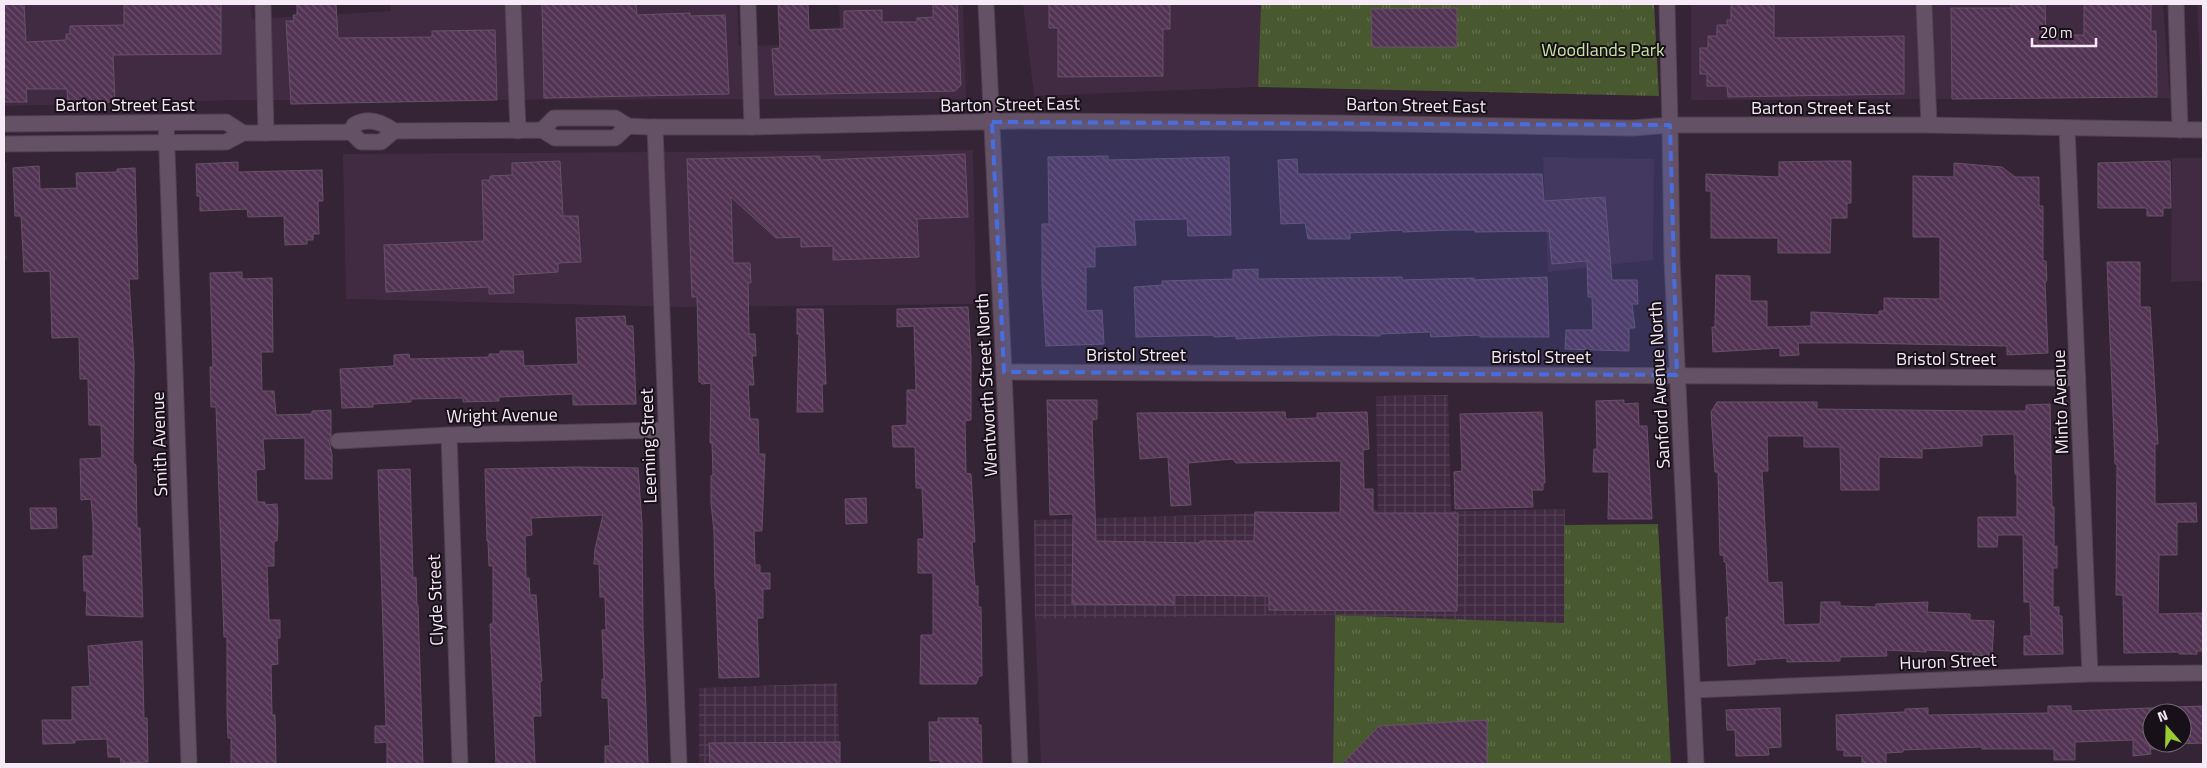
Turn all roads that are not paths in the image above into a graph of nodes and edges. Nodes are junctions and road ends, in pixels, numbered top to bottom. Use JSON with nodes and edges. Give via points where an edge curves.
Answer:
{"nodes":[{"id":1,"x":263,"y":4,"type":"edge"},
{"id":2,"x":513,"y":4,"type":"edge"},
{"id":3,"x":748,"y":4,"type":"edge"},
{"id":4,"x":986,"y":4,"type":"edge"},
{"id":5,"x":1667,"y":4,"type":"edge"},
{"id":6,"x":1924,"y":4,"type":"edge"},
{"id":7,"x":2176,"y":4,"type":"edge"},
{"id":8,"x":992,"y":122,"type":"junction"},
{"id":9,"x":166,"y":123,"type":"junction"},
{"id":10,"x":4,"y":124,"type":"edge"},
{"id":11,"x":1670,"y":125,"type":"junction"},
{"id":12,"x":1929,"y":126,"type":"junction"},
{"id":13,"x":655,"y":127,"type":"junction"},
{"id":14,"x":752,"y":127,"type":"junction"},
{"id":15,"x":2067,"y":128,"type":"junction"},
{"id":16,"x":2180,"y":130,"type":"junction"},
{"id":17,"x":2203,"y":130,"type":"edge"},
{"id":18,"x":518,"y":131,"type":"junction"},
{"id":19,"x":243,"y":133,"type":"junction"},
{"id":20,"x":266,"y":133,"type":"junction"},
{"id":21,"x":167,"y":143,"type":"junction"},
{"id":22,"x":4,"y":144,"type":"edge"},
{"id":23,"x":1004,"y":372,"type":"junction"},
{"id":24,"x":1677,"y":375,"type":"junction"},
{"id":25,"x":2078,"y":378,"type":"junction"},
{"id":26,"x":666,"y":430,"type":"junction"},
{"id":27,"x":449,"y":435,"type":"junction"},
{"id":28,"x":338,"y":441,"type":"dead end"},
{"id":29,"x":2203,"y":673,"type":"edge"},
{"id":30,"x":2090,"y":674,"type":"junction"},
{"id":31,"x":1693,"y":690,"type":"junction"},
{"id":32,"x":189,"y":764,"type":"edge"},
{"id":33,"x":460,"y":764,"type":"edge"},
{"id":34,"x":679,"y":764,"type":"edge"},
{"id":35,"x":1020,"y":764,"type":"edge"},
{"id":36,"x":1696,"y":764,"type":"edge"}],
"edges":[{"from":1,"to":20,"type":"street"},
{"from":2,"to":18,"type":"street"},
{"from":3,"to":14,"type":"street"},
{"from":4,"to":8,"type":"street","name":"Wentworth Street North"},
{"from":5,"to":11,"type":"street","name":"Sanford Avenue North"},
{"from":6,"to":12,"type":"street"},
{"from":7,"to":16,"type":"street"},
{"from":8,"to":11,"type":"street","name":"Barton Street East","via":[[1632,128]]},
{"from":8,"to":14,"type":"street","name":"Barton Street East"},
{"from":8,"to":23,"type":"street","name":"Wentworth Street North"},
{"from":9,"to":10,"type":"street","name":"Barton Street East"},
{"from":9,"to":19,"type":"street","name":"Barton Street East","via":[[226,122]]},
{"from":9,"to":21,"type":"street","name":"Smith Avenue"},
{"from":11,"to":12,"type":"street","name":"Barton Street East"},
{"from":11,"to":24,"type":"street","name":"Sanford Avenue North"},
{"from":12,"to":15,"type":"street","name":"Barton Street East"},
{"from":13,"to":14,"type":"street","name":"Barton Street East"},
{"from":13,"to":18,"type":"street","name":"Barton Street East","via":[[628,126],[615,138],[555,138],[542,130]]},
{"from":13,"to":26,"type":"street","name":"Leeming Street"},
{"from":15,"to":16,"type":"street","name":"Barton Street East"},
{"from":15,"to":25,"type":"street","name":"Minto Avenue"},
{"from":16,"to":17,"type":"street","name":"Barton Street East"},
{"from":18,"to":20,"type":"street","name":"Barton Street East","via":[[394,130],[381,142],[361,142],[351,132]]},
{"from":19,"to":20,"type":"street","name":"Barton Street East"},
{"from":19,"to":21,"type":"street","name":"Barton Street East","via":[[226,142]]},
{"from":21,"to":22,"type":"street","name":"Barton Street East"},
{"from":21,"to":32,"type":"street","name":"Smith Avenue"},
{"from":23,"to":24,"type":"street","name":"Bristol Street"},
{"from":23,"to":35,"type":"street","name":"Wentworth Street North"},
{"from":24,"to":25,"type":"street","name":"Bristol Street"},
{"from":24,"to":31,"type":"street","name":"Sanford Avenue North"},
{"from":25,"to":30,"type":"street","name":"Minto Avenue"},
{"from":26,"to":27,"type":"street","name":"Wright Avenue"},
{"from":26,"to":34,"type":"street","name":"Leeming Street"},
{"from":27,"to":28,"type":"street","name":"Wright Avenue"},
{"from":27,"to":33,"type":"street","name":"Clyde Street"},
{"from":29,"to":30,"type":"street","name":"Huron Street"},
{"from":30,"to":31,"type":"street","name":"Huron Street"},
{"from":31,"to":36,"type":"street","name":"Sanford Avenue North"}]}
